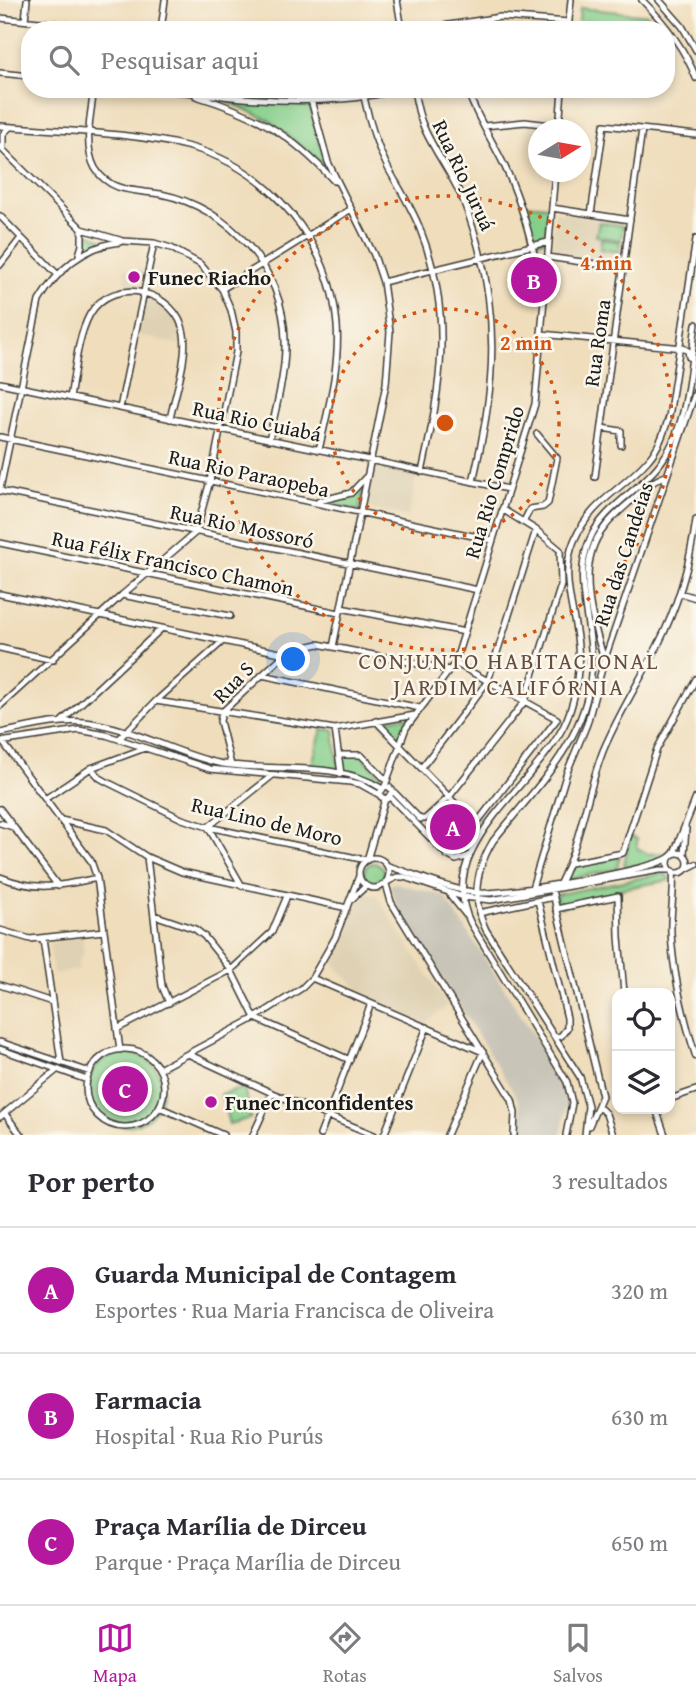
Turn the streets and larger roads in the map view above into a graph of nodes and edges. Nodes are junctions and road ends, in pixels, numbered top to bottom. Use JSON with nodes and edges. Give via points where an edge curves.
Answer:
{"nodes":[{"id":1,"x":27,"y":0,"type":"edge"},
{"id":2,"x":164,"y":0,"type":"edge"},
{"id":3,"x":397,"y":0,"type":"edge"},
{"id":4,"x":571,"y":0,"type":"edge"},
{"id":5,"x":643,"y":0,"type":"edge"},
{"id":6,"x":653,"y":0,"type":"edge"},
{"id":7,"x":659,"y":0,"type":"edge"},
{"id":8,"x":0,"y":18,"type":"edge"},
{"id":9,"x":25,"y":20,"type":"junction"},
{"id":10,"x":33,"y":21,"type":"edge"},
{"id":11,"x":162,"y":21,"type":"edge"},
{"id":12,"x":400,"y":21,"type":"edge"},
{"id":13,"x":474,"y":21,"type":"edge"},
{"id":14,"x":555,"y":21,"type":"edge"},
{"id":15,"x":569,"y":21,"type":"edge"},
{"id":16,"x":661,"y":21,"type":"edge"},
{"id":17,"x":675,"y":37,"type":"edge"},
{"id":18,"x":696,"y":50,"type":"edge"},
{"id":19,"x":0,"y":73,"type":"edge"},
{"id":20,"x":21,"y":75,"type":"edge"},
{"id":21,"x":696,"y":78,"type":"edge"},
{"id":22,"x":92,"y":98,"type":"edge"},
{"id":23,"x":205,"y":98,"type":"edge"},
{"id":24,"x":225,"y":98,"type":"edge"},
{"id":25,"x":277,"y":98,"type":"edge"},
{"id":26,"x":346,"y":98,"type":"edge"},
{"id":27,"x":363,"y":98,"type":"edge"},
{"id":28,"x":416,"y":98,"type":"edge"},
{"id":29,"x":471,"y":98,"type":"edge"},
{"id":30,"x":561,"y":98,"type":"edge"},
{"id":31,"x":311,"y":100,"type":"junction"},
{"id":32,"x":226,"y":104,"type":"junction"},
{"id":33,"x":560,"y":119,"type":"edge"},
{"id":34,"x":528,"y":123,"type":"edge"},
{"id":35,"x":0,"y":126,"type":"edge"},
{"id":36,"x":10,"y":127,"type":"junction"},
{"id":37,"x":484,"y":127,"type":"junction"},
{"id":38,"x":642,"y":129,"type":"junction"},
{"id":39,"x":90,"y":134,"type":"junction"},
{"id":40,"x":696,"y":135,"type":"edge"},
{"id":41,"x":1,"y":148,"type":"edge"},
{"id":42,"x":328,"y":162,"type":"junction"},
{"id":43,"x":321,"y":167,"type":"junction"},
{"id":44,"x":554,"y":182,"type":"edge"},
{"id":45,"x":338,"y":186,"type":"junction"},
{"id":46,"x":552,"y":208,"type":"junction"},
{"id":47,"x":351,"y":209,"type":"junction"},
{"id":48,"x":591,"y":214,"type":"junction"},
{"id":49,"x":0,"y":216,"type":"edge"},
{"id":50,"x":630,"y":220,"type":"junction"},
{"id":51,"x":82,"y":229,"type":"junction"},
{"id":52,"x":308,"y":236,"type":"junction"},
{"id":53,"x":21,"y":238,"type":"junction"},
{"id":54,"x":696,"y":239,"type":"edge"},
{"id":55,"x":123,"y":242,"type":"junction"},
{"id":56,"x":548,"y":242,"type":"junction"},
{"id":57,"x":154,"y":243,"type":"junction"},
{"id":58,"x":533,"y":246,"type":"junction"},
{"id":59,"x":79,"y":255,"type":"junction"},
{"id":60,"x":547,"y":257,"type":"junction"},
{"id":61,"x":483,"y":258,"type":"junction"},
{"id":62,"x":262,"y":264,"type":"junction"},
{"id":63,"x":0,"y":265,"type":"edge"},
{"id":64,"x":624,"y":268,"type":"junction"},
{"id":65,"x":432,"y":270,"type":"junction"},
{"id":66,"x":57,"y":274,"type":"junction"},
{"id":67,"x":383,"y":282,"type":"junction"},
{"id":68,"x":222,"y":289,"type":"junction"},
{"id":69,"x":144,"y":292,"type":"junction"},
{"id":70,"x":545,"y":298,"type":"junction"},
{"id":71,"x":696,"y":324,"type":"edge"},
{"id":72,"x":542,"y":334,"type":"junction"},
{"id":73,"x":613,"y":342,"type":"junction"},
{"id":74,"x":679,"y":348,"type":"junction"},
{"id":75,"x":688,"y":374,"type":"junction"},
{"id":76,"x":0,"y":383,"type":"edge"},
{"id":77,"x":20,"y":387,"type":"junction"},
{"id":78,"x":687,"y":388,"type":"junction"},
{"id":79,"x":696,"y":391,"type":"edge"},
{"id":80,"x":70,"y":398,"type":"junction"},
{"id":81,"x":120,"y":408,"type":"junction"},
{"id":82,"x":170,"y":419,"type":"junction"},
{"id":83,"x":602,"y":428,"type":"junction"},
{"id":84,"x":219,"y":429,"type":"junction"},
{"id":85,"x":537,"y":434,"type":"dead end"},
{"id":86,"x":0,"y":437,"type":"edge"},
{"id":87,"x":9,"y":439,"type":"junction"},
{"id":88,"x":269,"y":440,"type":"junction"},
{"id":89,"x":621,"y":445,"type":"dead end"},
{"id":90,"x":319,"y":450,"type":"junction"},
{"id":91,"x":372,"y":462,"type":"junction"},
{"id":92,"x":422,"y":472,"type":"junction"},
{"id":93,"x":369,"y":473,"type":"junction"},
{"id":94,"x":666,"y":476,"type":"junction"},
{"id":95,"x":595,"y":477,"type":"dead end"},
{"id":96,"x":210,"y":481,"type":"junction"},
{"id":97,"x":473,"y":482,"type":"junction"},
{"id":98,"x":509,"y":489,"type":"junction"},
{"id":99,"x":0,"y":490,"type":"edge"},
{"id":100,"x":314,"y":502,"type":"junction"},
{"id":101,"x":502,"y":509,"type":"junction"},
{"id":102,"x":362,"y":513,"type":"junction"},
{"id":103,"x":696,"y":520,"type":"edge"},
{"id":104,"x":524,"y":521,"type":"junction"},
{"id":105,"x":536,"y":530,"type":"junction"},
{"id":106,"x":196,"y":532,"type":"junction"},
{"id":107,"x":492,"y":540,"type":"junction"},
{"id":108,"x":0,"y":543,"type":"edge"},
{"id":109,"x":351,"y":565,"type":"junction"},
{"id":110,"x":148,"y":574,"type":"junction"},
{"id":111,"x":478,"y":590,"type":"junction"},
{"id":112,"x":680,"y":593,"type":"junction"},
{"id":113,"x":0,"y":594,"type":"edge"},
{"id":114,"x":122,"y":594,"type":"junction"},
{"id":115,"x":696,"y":598,"type":"edge"},
{"id":116,"x":340,"y":610,"type":"junction"},
{"id":117,"x":102,"y":615,"type":"junction"},
{"id":118,"x":230,"y":616,"type":"dead end"},
{"id":119,"x":161,"y":629,"type":"junction"},
{"id":120,"x":465,"y":632,"type":"junction"},
{"id":121,"x":222,"y":642,"type":"junction"},
{"id":122,"x":333,"y":647,"type":"junction"},
{"id":123,"x":0,"y":648,"type":"edge"},
{"id":124,"x":285,"y":654,"type":"junction"},
{"id":125,"x":53,"y":660,"type":"junction"},
{"id":126,"x":604,"y":661,"type":"junction"},
{"id":127,"x":455,"y":663,"type":"junction"},
{"id":128,"x":434,"y":668,"type":"junction"},
{"id":129,"x":449,"y":670,"type":"junction"},
{"id":130,"x":262,"y":675,"type":"junction"},
{"id":131,"x":443,"y":678,"type":"junction"},
{"id":132,"x":696,"y":678,"type":"edge"},
{"id":133,"x":488,"y":681,"type":"junction"},
{"id":134,"x":4,"y":698,"type":"edge"},
{"id":135,"x":156,"y":701,"type":"junction"},
{"id":136,"x":525,"y":701,"type":"junction"},
{"id":137,"x":0,"y":706,"type":"edge"},
{"id":138,"x":420,"y":708,"type":"junction"},
{"id":139,"x":222,"y":712,"type":"junction"},
{"id":140,"x":415,"y":715,"type":"junction"},
{"id":141,"x":376,"y":721,"type":"junction"},
{"id":142,"x":61,"y":722,"type":"junction"},
{"id":143,"x":335,"y":729,"type":"junction"},
{"id":144,"x":126,"y":732,"type":"junction"},
{"id":145,"x":0,"y":733,"type":"edge"},
{"id":146,"x":119,"y":739,"type":"junction"},
{"id":147,"x":1,"y":741,"type":"edge"},
{"id":148,"x":554,"y":743,"type":"junction"},
{"id":149,"x":401,"y":744,"type":"junction"},
{"id":150,"x":145,"y":748,"type":"junction"},
{"id":151,"x":564,"y":752,"type":"junction"},
{"id":152,"x":339,"y":755,"type":"junction"},
{"id":153,"x":573,"y":756,"type":"junction"},
{"id":154,"x":561,"y":762,"type":"junction"},
{"id":155,"x":231,"y":765,"type":"junction"},
{"id":156,"x":422,"y":767,"type":"junction"},
{"id":157,"x":91,"y":768,"type":"junction"},
{"id":158,"x":567,"y":772,"type":"junction"},
{"id":159,"x":341,"y":773,"type":"junction"},
{"id":160,"x":273,"y":775,"type":"junction"},
{"id":161,"x":340,"y":781,"type":"junction"},
{"id":162,"x":386,"y":789,"type":"junction"},
{"id":163,"x":450,"y":796,"type":"junction"},
{"id":164,"x":696,"y":798,"type":"edge"},
{"id":165,"x":45,"y":799,"type":"junction"},
{"id":166,"x":0,"y":809,"type":"edge"},
{"id":167,"x":689,"y":816,"type":"junction"},
{"id":168,"x":61,"y":820,"type":"junction"},
{"id":169,"x":0,"y":822,"type":"edge"},
{"id":170,"x":476,"y":824,"type":"junction"},
{"id":171,"x":13,"y":827,"type":"junction"},
{"id":172,"x":208,"y":827,"type":"junction"},
{"id":173,"x":482,"y":832,"type":"junction"},
{"id":174,"x":373,"y":838,"type":"junction"},
{"id":175,"x":469,"y":856,"type":"junction"},
{"id":176,"x":671,"y":856,"type":"junction"},
{"id":177,"x":685,"y":856,"type":"junction"},
{"id":178,"x":696,"y":856,"type":"edge"},
{"id":179,"x":147,"y":857,"type":"junction"},
{"id":180,"x":380,"y":859,"type":"junction"},
{"id":181,"x":366,"y":860,"type":"junction"},
{"id":182,"x":570,"y":863,"type":"junction"},
{"id":183,"x":696,"y":864,"type":"edge"},
{"id":184,"x":387,"y":866,"type":"junction"},
{"id":185,"x":685,"y":870,"type":"junction"},
{"id":186,"x":672,"y":871,"type":"junction"},
{"id":187,"x":359,"y":876,"type":"junction"},
{"id":188,"x":0,"y":877,"type":"edge"},
{"id":189,"x":97,"y":878,"type":"junction"},
{"id":190,"x":386,"y":883,"type":"junction"},
{"id":191,"x":560,"y":883,"type":"junction"},
{"id":192,"x":58,"y":886,"type":"junction"},
{"id":193,"x":242,"y":886,"type":"junction"},
{"id":194,"x":366,"y":886,"type":"junction"},
{"id":195,"x":532,"y":888,"type":"junction"},
{"id":196,"x":373,"y":889,"type":"junction"},
{"id":197,"x":462,"y":889,"type":"junction"},
{"id":198,"x":552,"y":890,"type":"junction"},
{"id":199,"x":449,"y":893,"type":"junction"},
{"id":200,"x":287,"y":896,"type":"junction"},
{"id":201,"x":477,"y":896,"type":"junction"},
{"id":202,"x":554,"y":897,"type":"junction"},
{"id":203,"x":463,"y":898,"type":"junction"},
{"id":204,"x":491,"y":900,"type":"junction"},
{"id":205,"x":538,"y":901,"type":"junction"},
{"id":206,"x":671,"y":901,"type":"junction"},
{"id":207,"x":391,"y":902,"type":"junction"},
{"id":208,"x":348,"y":906,"type":"junction"},
{"id":209,"x":556,"y":909,"type":"junction"},
{"id":210,"x":480,"y":913,"type":"junction"},
{"id":211,"x":153,"y":915,"type":"junction"},
{"id":212,"x":468,"y":917,"type":"junction"},
{"id":213,"x":0,"y":930,"type":"edge"},
{"id":214,"x":104,"y":931,"type":"junction"},
{"id":215,"x":43,"y":939,"type":"junction"},
{"id":216,"x":230,"y":970,"type":"junction"},
{"id":217,"x":312,"y":978,"type":"junction"},
{"id":218,"x":0,"y":985,"type":"edge"},
{"id":219,"x":623,"y":988,"type":"edge"},
{"id":220,"x":52,"y":1002,"type":"junction"},
{"id":221,"x":169,"y":1003,"type":"junction"},
{"id":222,"x":371,"y":1004,"type":"junction"},
{"id":223,"x":255,"y":1017,"type":"junction"},
{"id":224,"x":427,"y":1027,"type":"junction"},
{"id":225,"x":117,"y":1029,"type":"junction"},
{"id":226,"x":555,"y":1037,"type":"junction"},
{"id":227,"x":1,"y":1045,"type":"edge"},
{"id":228,"x":120,"y":1050,"type":"junction"},
{"id":229,"x":483,"y":1052,"type":"junction"},
{"id":230,"x":188,"y":1054,"type":"junction"},
{"id":231,"x":696,"y":1057,"type":"edge"},
{"id":232,"x":350,"y":1060,"type":"junction"},
{"id":233,"x":60,"y":1066,"type":"junction"},
{"id":234,"x":159,"y":1069,"type":"junction"},
{"id":235,"x":90,"y":1072,"type":"junction"},
{"id":236,"x":87,"y":1080,"type":"junction"},
{"id":237,"x":696,"y":1090,"type":"edge"},
{"id":238,"x":272,"y":1093,"type":"junction"},
{"id":239,"x":675,"y":1097,"type":"edge"},
{"id":240,"x":159,"y":1107,"type":"junction"},
{"id":241,"x":599,"y":1107,"type":"junction"},
{"id":242,"x":658,"y":1114,"type":"edge"},
{"id":243,"x":2,"y":1116,"type":"edge"},
{"id":244,"x":328,"y":1116,"type":"junction"},
{"id":245,"x":126,"y":1128,"type":"junction"},
{"id":246,"x":586,"y":1134,"type":"edge"},
{"id":247,"x":21,"y":1135,"type":"edge"},
{"id":248,"x":127,"y":1135,"type":"edge"},
{"id":249,"x":223,"y":1135,"type":"edge"},
{"id":250,"x":253,"y":1135,"type":"edge"},
{"id":251,"x":320,"y":1135,"type":"edge"},
{"id":252,"x":374,"y":1135,"type":"edge"},
{"id":253,"x":384,"y":1135,"type":"edge"},
{"id":254,"x":447,"y":1135,"type":"edge"},
{"id":255,"x":514,"y":1135,"type":"edge"},
{"id":256,"x":566,"y":1135,"type":"edge"},
{"id":257,"x":613,"y":1135,"type":"edge"},
{"id":258,"x":665,"y":1135,"type":"edge"}],
"edges":[{"from":1,"to":9,"type":"street"},
{"from":2,"to":11,"type":"street"},
{"from":3,"to":12,"type":"street"},
{"from":4,"to":15,"type":"street"},
{"from":5,"to":6,"type":"street"},
{"from":5,"to":16,"type":"street"},
{"from":7,"to":18,"type":"street"},
{"from":8,"to":9,"type":"street"},
{"from":9,"to":10,"type":"street"},
{"from":13,"to":14,"type":"street","via":[[500,17]]},
{"from":17,"to":21,"type":"street"},
{"from":19,"to":20,"type":"street"},
{"from":22,"to":39,"type":"street"},
{"from":23,"to":32,"type":"street"},
{"from":24,"to":32,"type":"street"},
{"from":25,"to":31,"type":"street"},
{"from":26,"to":31,"type":"street"},
{"from":27,"to":65,"type":"street","via":[[377,143],[419,227]]},
{"from":28,"to":61,"type":"street","name":"Rua Rio Juruá","via":[[424,129],[459,191]]},
{"from":29,"to":37,"type":"street"},
{"from":30,"to":33,"type":"street"},
{"from":31,"to":42,"type":"street"},
{"from":32,"to":43,"type":"street","via":[[264,121]]},
{"from":34,"to":37,"type":"street"},
{"from":35,"to":36,"type":"street"},
{"from":36,"to":39,"type":"street"},
{"from":36,"to":41,"type":"street","via":[[3,134]]},
{"from":37,"to":58,"type":"street","via":[[514,188]]},
{"from":38,"to":40,"type":"street"},
{"from":38,"to":48,"type":"street","via":[[604,125]]},
{"from":38,"to":50,"type":"street","name":"Rua Roma"},
{"from":39,"to":52,"type":"street","via":[[171,144],[225,161],[269,190]]},
{"from":39,"to":62,"type":"street","via":[[91,158],[110,183],[177,198],[215,215],[248,244]]},
{"from":41,"to":51,"type":"street"},
{"from":42,"to":43,"type":"street"},
{"from":42,"to":45,"type":"street"},
{"from":43,"to":45,"type":"street"},
{"from":44,"to":46,"type":"street","name":"Rua Rio Comprido"},
{"from":45,"to":47,"type":"street"},
{"from":46,"to":48,"type":"street"},
{"from":46,"to":56,"type":"street","name":"Rua Rio Comprido"},
{"from":47,"to":52,"type":"street"},
{"from":47,"to":67,"type":"street"},
{"from":48,"to":50,"type":"street"},
{"from":49,"to":53,"type":"street"},
{"from":50,"to":64,"type":"street","name":"Rua Roma"},
{"from":51,"to":55,"type":"street"},
{"from":51,"to":59,"type":"street"},
{"from":52,"to":62,"type":"street"},
{"from":52,"to":90,"type":"street","via":[[327,277],[337,326],[334,382]]},
{"from":53,"to":63,"type":"street"},
{"from":53,"to":66,"type":"street"},
{"from":54,"to":74,"type":"street"},
{"from":55,"to":57,"type":"street"},
{"from":55,"to":59,"type":"street"},
{"from":56,"to":58,"type":"street"},
{"from":56,"to":60,"type":"street","name":"Rua Rio Comprido"},
{"from":57,"to":68,"type":"street","via":[[200,264]]},
{"from":57,"to":69,"type":"street"},
{"from":58,"to":61,"type":"street"},
{"from":58,"to":70,"type":"street"},
{"from":59,"to":66,"type":"street"},
{"from":60,"to":64,"type":"street"},
{"from":60,"to":70,"type":"street","name":"Rua Rio Comprido"},
{"from":61,"to":65,"type":"street"},
{"from":61,"to":97,"type":"street","name":"Rua Rio Juruá","via":[[491,366]]},
{"from":62,"to":68,"type":"street"},
{"from":62,"to":88,"type":"street","via":[[279,302],[285,338]]},
{"from":64,"to":73,"type":"street","name":"Rua Roma"},
{"from":65,"to":67,"type":"street"},
{"from":65,"to":92,"type":"street","via":[[442,344],[435,413]]},
{"from":66,"to":77,"type":"street","via":[[35,311]]},
{"from":67,"to":91,"type":"street","via":[[390,350]]},
{"from":68,"to":84,"type":"street","via":[[236,332],[236,352]]},
{"from":69,"to":80,"type":"street","via":[[122,292],[91,312]]},
{"from":69,"to":81,"type":"street"},
{"from":69,"to":82,"type":"street","via":[[174,310],[184,335]]},
{"from":70,"to":72,"type":"street","name":"Rua Rio Comprido"},
{"from":71,"to":75,"type":"street"},
{"from":72,"to":73,"type":"street"},
{"from":72,"to":98,"type":"street","name":"Rua Rio Comprido","via":[[535,404]]},
{"from":73,"to":74,"type":"street"},
{"from":73,"to":83,"type":"street","name":"Rua Roma"},
{"from":74,"to":75,"type":"street","via":[[688,351]]},
{"from":74,"to":148,"type":"street","via":[[669,417],[658,445],[650,458],[598,503],[573,543],[567,588],[578,646],[577,683],[567,719]]},
{"from":75,"to":78,"type":"street"},
{"from":76,"to":77,"type":"street","name":"Rua Rio Cuiabá"},
{"from":77,"to":80,"type":"street","name":"Rua Rio Cuiabá"},
{"from":77,"to":87,"type":"street"},
{"from":78,"to":79,"type":"street"},
{"from":78,"to":151,"type":"street","via":[[669,451],[647,478],[605,515],[585,553],[582,577],[591,683],[582,719]]},
{"from":79,"to":94,"type":"street","name":"Rua das Candeias"},
{"from":80,"to":81,"type":"street","name":"Rua Rio Cuiabá"},
{"from":81,"to":82,"type":"street","name":"Rua Rio Cuiabá"},
{"from":82,"to":84,"type":"street","name":"Rua Rio Cuiabá"},
{"from":83,"to":89,"type":"street","via":[[621,431]]},
{"from":83,"to":95,"type":"street","name":"Rua Roma"},
{"from":84,"to":88,"type":"street","name":"Rua Rio Cuiabá"},
{"from":84,"to":96,"type":"street"},
{"from":85,"to":104,"type":"street","via":[[557,463],[548,503],[530,509]]},
{"from":86,"to":87,"type":"street","name":"Rua Rio Paraopeba"},
{"from":87,"to":96,"type":"street","name":"Rua Rio Paraopeba"},
{"from":87,"to":99,"type":"street"},
{"from":88,"to":90,"type":"street","name":"Rua Rio Cuiabá"},
{"from":90,"to":91,"type":"street","name":"Rua Rio Cuiabá"},
{"from":91,"to":92,"type":"street","name":"Rua Rio Cuiabá"},
{"from":91,"to":93,"type":"street"},
{"from":92,"to":97,"type":"street","name":"Rua Rio Cuiabá"},
{"from":93,"to":100,"type":"street","via":[[351,493]]},
{"from":93,"to":102,"type":"street"},
{"from":94,"to":126,"type":"street","name":"Rua das Candeias"},
{"from":94,"to":126,"type":"street","via":[[603,529],[591,555],[588,580]]},
{"from":96,"to":100,"type":"street","name":"Rua Rio Paraopeba"},
{"from":96,"to":106,"type":"street"},
{"from":97,"to":98,"type":"street","name":"Rua Rio Cuiabá"},
{"from":98,"to":101,"type":"street","name":"Rua Rio Comprido"},
{"from":99,"to":106,"type":"street","name":"Rua Rio Mossoró"},
{"from":100,"to":102,"type":"street","name":"Rua Rio Paraopeba"},
{"from":101,"to":104,"type":"street"},
{"from":101,"to":107,"type":"street","name":"Rua Rio Comprido"},
{"from":102,"to":107,"type":"street","name":"Rua Rio Paraopeba"},
{"from":102,"to":109,"type":"street"},
{"from":103,"to":112,"type":"street"},
{"from":104,"to":105,"type":"street"},
{"from":105,"to":133,"type":"street"},
{"from":105,"to":136,"type":"street","via":[[560,550],[561,585]]},
{"from":106,"to":109,"type":"street","name":"Rua Rio Mossoró"},
{"from":106,"to":110,"type":"street"},
{"from":107,"to":111,"type":"street","name":"Rua Rio Comprido"},
{"from":108,"to":110,"type":"street","name":"Rua Félix Francisco Chamon"},
{"from":109,"to":111,"type":"street","name":"Rua Rio Mossoró"},
{"from":109,"to":116,"type":"street"},
{"from":110,"to":114,"type":"street"},
{"from":110,"to":116,"type":"street","name":"Rua Félix Francisco Chamon"},
{"from":111,"to":120,"type":"street","name":"Rua Rio Comprido"},
{"from":112,"to":115,"type":"street"},
{"from":112,"to":182,"type":"street","via":[[595,773]]},
{"from":113,"to":117,"type":"street"},
{"from":114,"to":117,"type":"street"},
{"from":114,"to":118,"type":"street"},
{"from":116,"to":120,"type":"street","name":"Rua Félix Francisco Chamon"},
{"from":116,"to":122,"type":"street"},
{"from":117,"to":119,"type":"street"},
{"from":117,"to":125,"type":"street"},
{"from":119,"to":121,"type":"street"},
{"from":119,"to":142,"type":"street"},
{"from":120,"to":127,"type":"street","name":"Rua Rio Comprido"},
{"from":121,"to":124,"type":"street"},
{"from":121,"to":135,"type":"street"},
{"from":122,"to":124,"type":"street","name":"Rua S","via":[[318,644]]},
{"from":122,"to":128,"type":"street","name":"Rua S"},
{"from":123,"to":125,"type":"street"},
{"from":124,"to":130,"type":"street","name":"Rua S"},
{"from":125,"to":134,"type":"street"},
{"from":126,"to":153,"type":"street","name":"Rua das Candeias"},
{"from":127,"to":129,"type":"street","name":"Rua Rio Comprido"},
{"from":127,"to":133,"type":"street"},
{"from":128,"to":129,"type":"street","name":"Rua S"},
{"from":128,"to":131,"type":"street"},
{"from":129,"to":131,"type":"street","name":"Rua Rio Comprido"},
{"from":130,"to":138,"type":"street"},
{"from":130,"to":139,"type":"street","name":"Rua S"},
{"from":131,"to":138,"type":"street","name":"Rua Rio Comprido"},
{"from":132,"to":182,"type":"street","via":[[657,748],[623,853]]},
{"from":133,"to":136,"type":"street"},
{"from":133,"to":156,"type":"street"},
{"from":134,"to":137,"type":"street"},
{"from":135,"to":139,"type":"street"},
{"from":135,"to":144,"type":"street"},
{"from":136,"to":163,"type":"street"},
{"from":136,"to":170,"type":"street","via":[[557,719]]},
{"from":138,"to":140,"type":"street","name":"Rua Rio Comprido"},
{"from":139,"to":143,"type":"street"},
{"from":139,"to":155,"type":"street","name":"Rua S"},
{"from":140,"to":141,"type":"street"},
{"from":140,"to":149,"type":"street","name":"Rua Rio Comprido"},
{"from":141,"to":143,"type":"street"},
{"from":141,"to":149,"type":"street"},
{"from":142,"to":144,"type":"street","via":[[94,723]]},
{"from":142,"to":145,"type":"street"},
{"from":143,"to":152,"type":"street"},
{"from":144,"to":146,"type":"street"},
{"from":144,"to":155,"type":"street"},
{"from":146,"to":147,"type":"street","via":[[79,730]]},
{"from":146,"to":150,"type":"street"},
{"from":147,"to":165,"type":"street"},
{"from":148,"to":151,"type":"street"},
{"from":148,"to":173,"type":"street"},
{"from":149,"to":156,"type":"street"},
{"from":149,"to":162,"type":"street","name":"Rua Rio Comprido"},
{"from":150,"to":157,"type":"street"},
{"from":150,"to":160,"type":"street","via":[[210,769]]},
{"from":151,"to":154,"type":"street"},
{"from":152,"to":159,"type":"street"},
{"from":152,"to":162,"type":"street","via":[[361,755]]},
{"from":153,"to":154,"type":"street"},
{"from":153,"to":158,"type":"street","name":"Rua das Candeias"},
{"from":154,"to":158,"type":"street"},
{"from":154,"to":201,"type":"street","via":[[485,854]]},
{"from":155,"to":159,"type":"street"},
{"from":156,"to":163,"type":"street"},
{"from":157,"to":165,"type":"street"},
{"from":157,"to":172,"type":"street","name":"Rua Lino de Moro","via":[[109,783]]},
{"from":158,"to":195,"type":"street","name":"Rua das Candeias"},
{"from":159,"to":161,"type":"street"},
{"from":159,"to":162,"type":"street"},
{"from":160,"to":161,"type":"street"},
{"from":160,"to":172,"type":"street"},
{"from":161,"to":162,"type":"street"},
{"from":162,"to":163,"type":"street","via":[[422,820]]},
{"from":162,"to":174,"type":"street","name":"Rua Rio Comprido"},
{"from":162,"to":175,"type":"street","via":[[447,855],[456,860]]},
{"from":163,"to":170,"type":"street"},
{"from":164,"to":167,"type":"street"},
{"from":165,"to":168,"type":"street"},
{"from":166,"to":171,"type":"street"},
{"from":167,"to":176,"type":"street"},
{"from":167,"to":177,"type":"street"},
{"from":168,"to":179,"type":"street","via":[[106,831]]},
{"from":168,"to":189,"type":"street","via":[[91,861]]},
{"from":169,"to":171,"type":"street"},
{"from":170,"to":173,"type":"street"},
{"from":171,"to":192,"type":"street"},
{"from":172,"to":181,"type":"street","name":"Rua Lino de Moro"},
{"from":172,"to":193,"type":"street"},
{"from":173,"to":175,"type":"street"},
{"from":174,"to":180,"type":"street"},
{"from":174,"to":181,"type":"street","name":"Rua Rio Comprido"},
{"from":175,"to":197,"type":"street"},
{"from":176,"to":177,"type":"street"},
{"from":176,"to":186,"type":"street","via":[[668,864]]},
{"from":176,"to":191,"type":"street","via":[[661,863]]},
{"from":177,"to":178,"type":"street"},
{"from":177,"to":185,"type":"street"},
{"from":179,"to":193,"type":"street","via":[[182,872]]},
{"from":179,"to":211,"type":"street"},
{"from":180,"to":181,"type":"street"},
{"from":180,"to":184,"type":"street"},
{"from":181,"to":187,"type":"street"},
{"from":182,"to":191,"type":"street"},
{"from":183,"to":185,"type":"street"},
{"from":184,"to":190,"type":"street"},
{"from":184,"to":197,"type":"street"},
{"from":185,"to":186,"type":"street"},
{"from":185,"to":206,"type":"street"},
{"from":186,"to":198,"type":"street"},
{"from":186,"to":206,"type":"street"},
{"from":187,"to":194,"type":"street"},
{"from":187,"to":208,"type":"street"},
{"from":188,"to":192,"type":"street","via":[[23,886]]},
{"from":189,"to":192,"type":"street"},
{"from":189,"to":214,"type":"street"},
{"from":190,"to":196,"type":"street"},
{"from":190,"to":199,"type":"street","via":[[404,877]]},
{"from":190,"to":207,"type":"street"},
{"from":191,"to":195,"type":"street"},
{"from":193,"to":200,"type":"street"},
{"from":194,"to":196,"type":"street"},
{"from":194,"to":208,"type":"street"},
{"from":195,"to":201,"type":"street"},
{"from":196,"to":207,"type":"street"},
{"from":197,"to":201,"type":"street"},
{"from":197,"to":203,"type":"street"},
{"from":198,"to":202,"type":"street"},
{"from":198,"to":204,"type":"street"},
{"from":199,"to":203,"type":"street"},
{"from":199,"to":212,"type":"street"},
{"from":200,"to":208,"type":"street"},
{"from":200,"to":216,"type":"street","via":[[272,932]]},
{"from":201,"to":203,"type":"street"},
{"from":201,"to":204,"type":"street"},
{"from":201,"to":210,"type":"street"},
{"from":202,"to":205,"type":"street"},
{"from":202,"to":209,"type":"street"},
{"from":203,"to":212,"type":"street"},
{"from":204,"to":210,"type":"street"},
{"from":205,"to":210,"type":"street"},
{"from":205,"to":226,"type":"street","via":[[568,1024],[565,1032]]},
{"from":206,"to":231,"type":"street","via":[[677,987]]},
{"from":207,"to":229,"type":"street"},
{"from":208,"to":217,"type":"street"},
{"from":209,"to":219,"type":"street","via":[[618,896]]},
{"from":209,"to":241,"type":"street","via":[[602,1096]]},
{"from":210,"to":226,"type":"street","via":[[486,930]]},
{"from":211,"to":216,"type":"street","via":[[195,929]]},
{"from":211,"to":221,"type":"street","via":[[162,986]]},
{"from":212,"to":256,"type":"street","via":[[567,1082],[572,1103]]},
{"from":213,"to":215,"type":"street"},
{"from":214,"to":215,"type":"street"},
{"from":214,"to":225,"type":"street"},
{"from":215,"to":220,"type":"street"},
{"from":216,"to":221,"type":"street"},
{"from":216,"to":223,"type":"street"},
{"from":217,"to":222,"type":"street"},
{"from":217,"to":223,"type":"street","via":[[292,996]]},
{"from":218,"to":220,"type":"street"},
{"from":220,"to":233,"type":"street"},
{"from":221,"to":225,"type":"street"},
{"from":222,"to":224,"type":"street"},
{"from":222,"to":232,"type":"street"},
{"from":223,"to":230,"type":"street"},
{"from":223,"to":232,"type":"street"},
{"from":224,"to":229,"type":"street"},
{"from":224,"to":253,"type":"street"},
{"from":225,"to":228,"type":"street"},
{"from":226,"to":246,"type":"street","via":[[584,1085]]},
{"from":227,"to":233,"type":"street"},
{"from":228,"to":234,"type":"street","via":[[143,1053]]},
{"from":228,"to":235,"type":"street","via":[[100,1058]]},
{"from":229,"to":254,"type":"street"},
{"from":229,"to":255,"type":"street","via":[[512,1100]]},
{"from":230,"to":234,"type":"street"},
{"from":230,"to":238,"type":"street"},
{"from":232,"to":244,"type":"street"},
{"from":233,"to":235,"type":"street"},
{"from":233,"to":236,"type":"street"},
{"from":233,"to":243,"type":"street"},
{"from":234,"to":240,"type":"street","via":[[164,1094]]},
{"from":235,"to":236,"type":"street"},
{"from":236,"to":245,"type":"street","via":[[91,1108],[100,1119]]},
{"from":237,"to":239,"type":"street"},
{"from":238,"to":244,"type":"street"},
{"from":238,"to":250,"type":"street"},
{"from":240,"to":245,"type":"street","via":[[150,1119]]},
{"from":240,"to":249,"type":"street"},
{"from":241,"to":246,"type":"street"},
{"from":241,"to":257,"type":"street"},
{"from":242,"to":258,"type":"street"},
{"from":243,"to":247,"type":"street"},
{"from":244,"to":251,"type":"street"},
{"from":244,"to":252,"type":"street"},
{"from":245,"to":248,"type":"street"}]}
